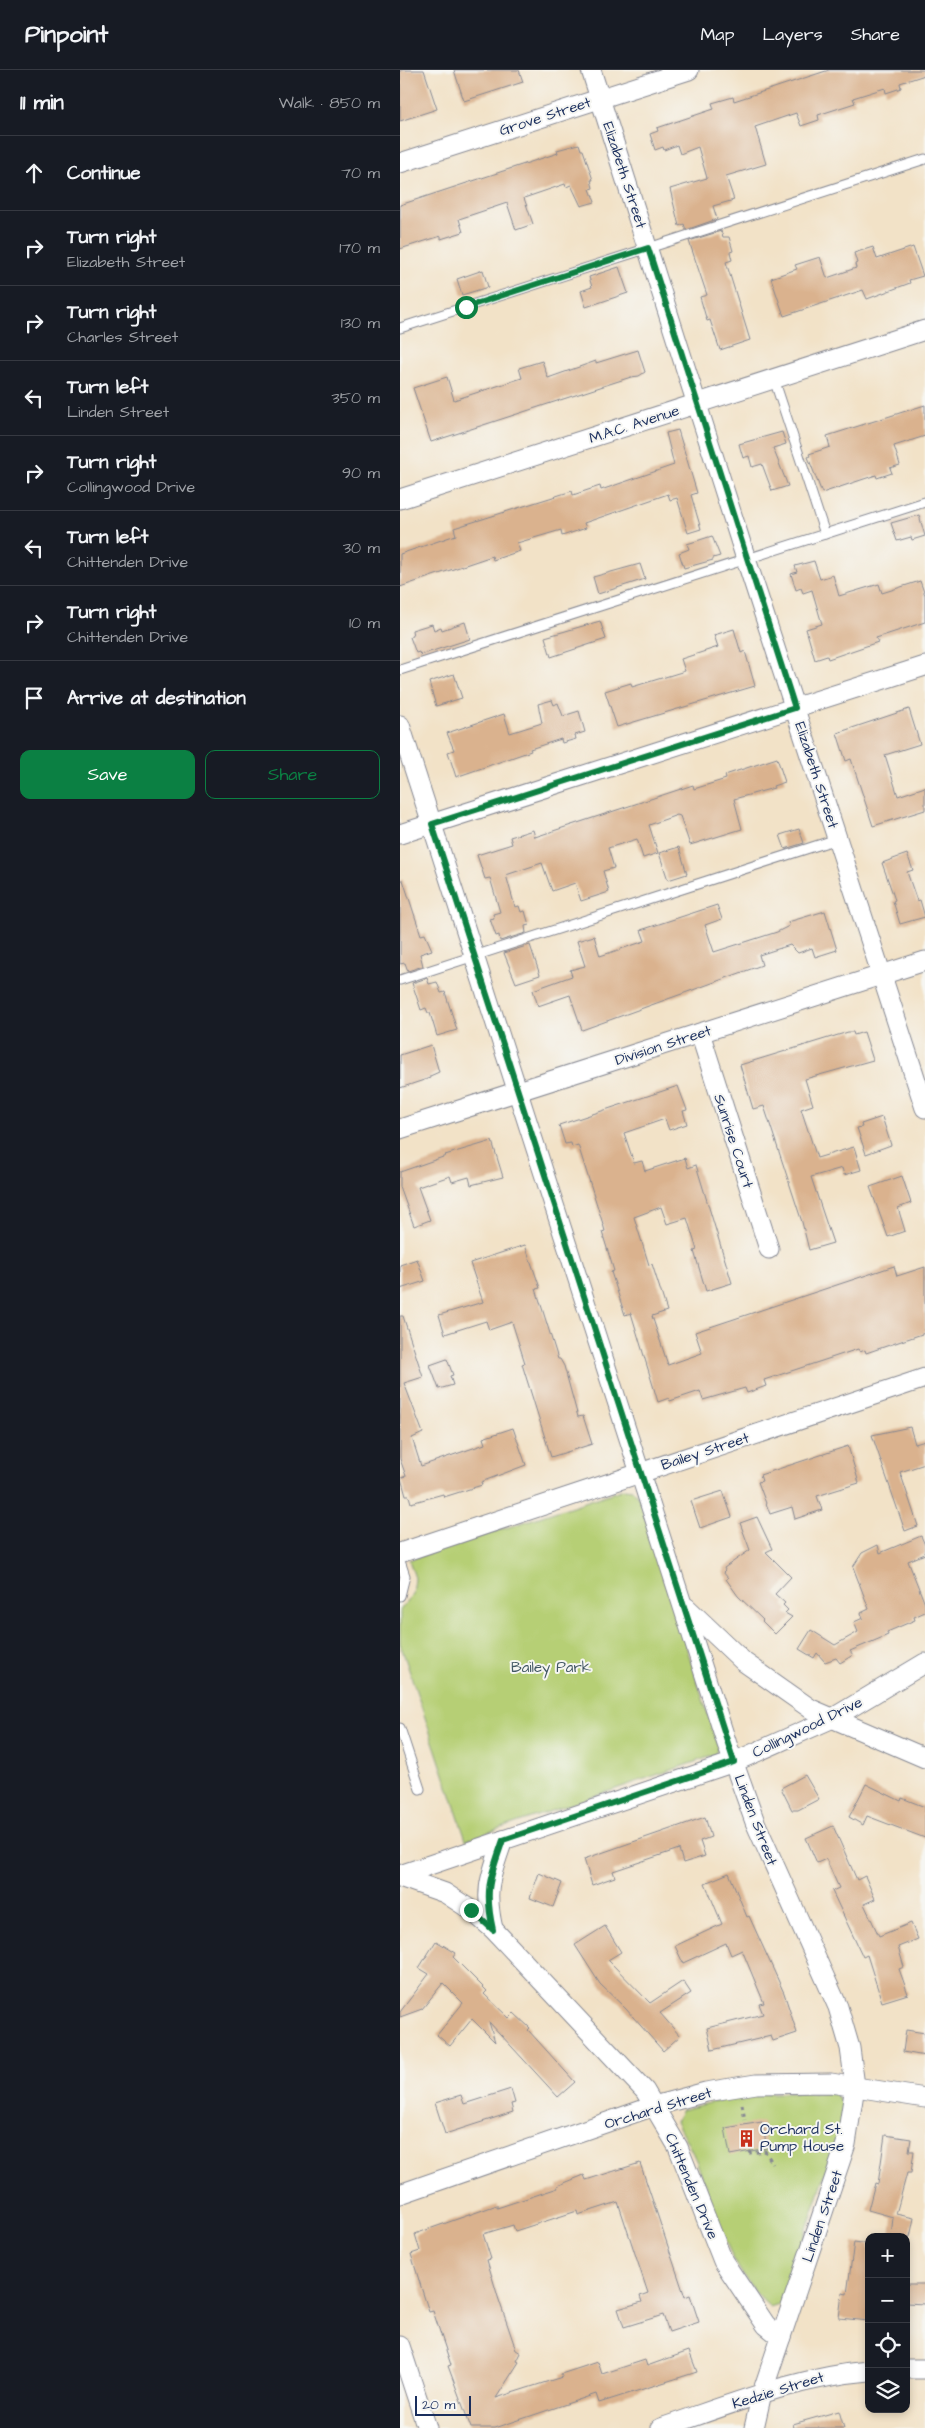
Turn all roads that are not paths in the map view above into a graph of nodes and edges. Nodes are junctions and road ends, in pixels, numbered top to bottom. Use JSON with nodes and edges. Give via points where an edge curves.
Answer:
{"nodes":[{"id":1,"x":591,"y":70,"type":"edge"},
{"id":2,"x":690,"y":70,"type":"edge"},
{"id":3,"x":600,"y":98,"type":"junction"},
{"id":4,"x":925,"y":159,"type":"edge"},
{"id":5,"x":400,"y":163,"type":"edge"},
{"id":6,"x":648,"y":248,"type":"junction"},
{"id":7,"x":400,"y":328,"type":"edge"},
{"id":8,"x":925,"y":330,"type":"edge"},
{"id":9,"x":774,"y":379,"type":"junction"},
{"id":10,"x":697,"y":404,"type":"junction"},
{"id":11,"x":400,"y":499,"type":"edge"},
{"id":12,"x":925,"y":502,"type":"edge"},
{"id":13,"x":825,"y":534,"type":"junction"},
{"id":14,"x":746,"y":559,"type":"junction"},
{"id":15,"x":925,"y":666,"type":"edge"},
{"id":16,"x":400,"y":670,"type":"edge"},
{"id":17,"x":795,"y":708,"type":"junction"},
{"id":18,"x":400,"y":725,"type":"edge"},
{"id":19,"x":432,"y":824,"type":"junction"},
{"id":20,"x":400,"y":834,"type":"edge"},
{"id":21,"x":838,"y":839,"type":"junction"},
{"id":22,"x":474,"y":956,"type":"junction"},
{"id":23,"x":925,"y":961,"type":"edge"},
{"id":24,"x":882,"y":975,"type":"junction"},
{"id":25,"x":400,"y":980,"type":"edge"},
{"id":26,"x":700,"y":1033,"type":"junction"},
{"id":27,"x":517,"y":1092,"type":"junction"},
{"id":28,"x":925,"y":1108,"type":"edge"},
{"id":29,"x":400,"y":1129,"type":"edge"},
{"id":30,"x":769,"y":1249,"type":"dead end"},
{"id":31,"x":925,"y":1378,"type":"edge"},
{"id":32,"x":641,"y":1472,"type":"junction"},
{"id":33,"x":400,"y":1553,"type":"edge"},
{"id":34,"x":400,"y":1561,"type":"edge"},
{"id":35,"x":400,"y":1596,"type":"edge"},
{"id":36,"x":685,"y":1606,"type":"junction"},
{"id":37,"x":925,"y":1663,"type":"edge"},
{"id":38,"x":834,"y":1718,"type":"junction"},
{"id":39,"x":400,"y":1728,"type":"edge"},
{"id":40,"x":925,"y":1758,"type":"edge"},
{"id":41,"x":734,"y":1762,"type":"junction"},
{"id":42,"x":420,"y":1789,"type":"dead end"},
{"id":43,"x":503,"y":1840,"type":"junction"},
{"id":44,"x":400,"y":1876,"type":"edge"},
{"id":45,"x":493,"y":1930,"type":"junction"},
{"id":46,"x":855,"y":2086,"type":"junction"},
{"id":47,"x":925,"y":2098,"type":"edge"},
{"id":48,"x":654,"y":2106,"type":"junction"},
{"id":49,"x":400,"y":2194,"type":"edge"},
{"id":50,"x":781,"y":2337,"type":"junction"},
{"id":51,"x":400,"y":2349,"type":"edge"},
{"id":52,"x":910,"y":2369,"type":"edge"},
{"id":53,"x":925,"y":2369,"type":"edge"},
{"id":54,"x":865,"y":2371,"type":"edge"},
{"id":55,"x":762,"y":2393,"type":"junction"},
{"id":56,"x":427,"y":2428,"type":"edge"},
{"id":57,"x":661,"y":2428,"type":"edge"},
{"id":58,"x":754,"y":2428,"type":"edge"}],
"edges":[{"from":1,"to":3,"type":"street","name":"Elizabeth Street"},
{"from":2,"to":3,"type":"street","name":"Grove Street"},
{"from":3,"to":5,"type":"street","name":"Grove Street"},
{"from":3,"to":6,"type":"street","name":"Elizabeth Street"},
{"from":4,"to":6,"type":"lane"},
{"from":6,"to":7,"type":"lane"},
{"from":6,"to":10,"type":"street","name":"Elizabeth Street"},
{"from":8,"to":9,"type":"street","name":"M.A.C. Avenue"},
{"from":9,"to":10,"type":"street","name":"M.A.C. Avenue"},
{"from":9,"to":13,"type":"lane"},
{"from":10,"to":11,"type":"street","name":"M.A.C. Avenue"},
{"from":10,"to":14,"type":"street","name":"Elizabeth Street"},
{"from":12,"to":13,"type":"lane"},
{"from":13,"to":14,"type":"lane"},
{"from":14,"to":16,"type":"lane"},
{"from":14,"to":17,"type":"street","name":"Elizabeth Street"},
{"from":15,"to":17,"type":"street"},
{"from":17,"to":19,"type":"street"},
{"from":17,"to":21,"type":"street","name":"Elizabeth Street"},
{"from":18,"to":19,"type":"street","name":"Linden Street"},
{"from":19,"to":20,"type":"street"},
{"from":19,"to":22,"type":"street","name":"Linden Street"},
{"from":21,"to":22,"type":"lane"},
{"from":21,"to":24,"type":"street","name":"Elizabeth Street"},
{"from":22,"to":25,"type":"lane"},
{"from":22,"to":27,"type":"street","name":"Linden Street"},
{"from":23,"to":24,"type":"street","name":"Division Street"},
{"from":24,"to":26,"type":"street","name":"Division Street"},
{"from":24,"to":28,"type":"street","name":"Elizabeth Street"},
{"from":26,"to":27,"type":"street","name":"Division Street"},
{"from":26,"to":30,"type":"street","name":"Sunrise Court"},
{"from":27,"to":29,"type":"street","name":"Division Street"},
{"from":27,"to":32,"type":"street","name":"Linden Street"},
{"from":31,"to":32,"type":"street","name":"Bailey Street"},
{"from":32,"to":33,"type":"street","name":"Bailey Street"},
{"from":32,"to":36,"type":"street","name":"Linden Street"},
{"from":34,"to":35,"type":"lane","via":[[405,1576]]},
{"from":36,"to":38,"type":"street","via":[[744,1662],[811,1709]]},
{"from":36,"to":41,"type":"street","name":"Linden Street"},
{"from":37,"to":38,"type":"street","name":"Collingwood Drive"},
{"from":38,"to":40,"type":"street"},
{"from":38,"to":41,"type":"street","name":"Collingwood Drive"},
{"from":39,"to":42,"type":"lane"},
{"from":41,"to":43,"type":"street","name":"Collingwood Drive"},
{"from":41,"to":46,"type":"street","name":"Linden Street","via":[[755,1822],[838,2007],[850,2048]]},
{"from":43,"to":44,"type":"street","name":"Collingwood Drive"},
{"from":43,"to":45,"type":"street","via":[[488,1885],[488,1908]]},
{"from":44,"to":45,"type":"street","name":"Chittenden Drive","via":[[445,1892]]},
{"from":45,"to":48,"type":"street","name":"Chittenden Drive","via":[[645,2091]]},
{"from":46,"to":47,"type":"street","name":"Orchard Street"},
{"from":46,"to":48,"type":"street","name":"Orchard Street","via":[[831,2083],[756,2084],[706,2092]]},
{"from":46,"to":50,"type":"street","name":"Linden Street","via":[[846,2144]]},
{"from":48,"to":49,"type":"street","name":"Orchard Street"},
{"from":48,"to":50,"type":"street","name":"Chittenden Drive","via":[[678,2147],[723,2261],[766,2325]]},
{"from":50,"to":55,"type":"street","name":"Linden Street"},
{"from":51,"to":56,"type":"street"},
{"from":52,"to":53,"type":"street"},
{"from":54,"to":55,"type":"street","name":"Kedzie Street","via":[[836,2373]]},
{"from":55,"to":57,"type":"street","name":"Kedzie Street"},
{"from":55,"to":58,"type":"street","name":"Linden Street"}]}
